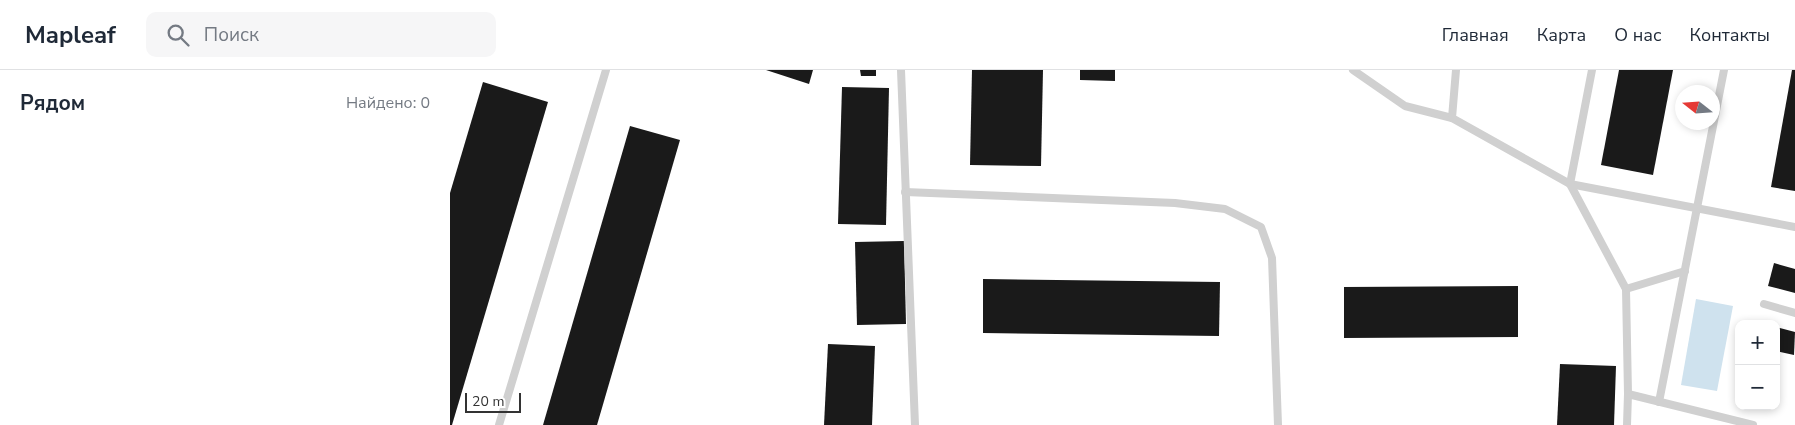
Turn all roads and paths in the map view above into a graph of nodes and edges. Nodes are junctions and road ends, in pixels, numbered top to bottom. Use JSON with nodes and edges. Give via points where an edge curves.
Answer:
{"nodes":[{"id":1,"x":606,"y":70,"type":"edge"},
{"id":2,"x":901,"y":70,"type":"edge"},
{"id":3,"x":1353,"y":70,"type":"edge"},
{"id":4,"x":1456,"y":70,"type":"edge"},
{"id":5,"x":1592,"y":70,"type":"edge"},
{"id":6,"x":1724,"y":70,"type":"edge"},
{"id":7,"x":1452,"y":118,"type":"junction"},
{"id":8,"x":1570,"y":184,"type":"junction"},
{"id":9,"x":906,"y":192,"type":"junction"},
{"id":10,"x":1697,"y":208,"type":"junction"},
{"id":11,"x":1795,"y":227,"type":"edge"},
{"id":12,"x":1685,"y":271,"type":"junction"},
{"id":13,"x":1626,"y":289,"type":"junction"},
{"id":14,"x":1764,"y":304,"type":"dead end"},
{"id":15,"x":1795,"y":313,"type":"edge"},
{"id":16,"x":1628,"y":394,"type":"junction"},
{"id":17,"x":1659,"y":402,"type":"junction"},
{"id":18,"x":499,"y":425,"type":"edge"},
{"id":19,"x":915,"y":425,"type":"edge"},
{"id":20,"x":1278,"y":425,"type":"edge"},
{"id":21,"x":1627,"y":425,"type":"edge"},
{"id":22,"x":1753,"y":425,"type":"edge"}],
"edges":[{"from":1,"to":18,"type":"lane"},
{"from":2,"to":9,"type":"lane"},
{"from":3,"to":7,"type":"lane","via":[[1405,106]]},
{"from":4,"to":7,"type":"lane"},
{"from":5,"to":8,"type":"lane"},
{"from":6,"to":10,"type":"lane"},
{"from":7,"to":8,"type":"lane"},
{"from":8,"to":10,"type":"lane"},
{"from":8,"to":13,"type":"lane"},
{"from":9,"to":19,"type":"lane"},
{"from":9,"to":20,"type":"lane","via":[[1175,203],[1225,209],[1261,227],[1272,258]]},
{"from":10,"to":11,"type":"lane"},
{"from":10,"to":12,"type":"lane"},
{"from":12,"to":13,"type":"lane"},
{"from":12,"to":17,"type":"lane"},
{"from":13,"to":16,"type":"lane"},
{"from":14,"to":15,"type":"lane"},
{"from":16,"to":17,"type":"lane"},
{"from":16,"to":21,"type":"lane"},
{"from":17,"to":22,"type":"lane"}]}
